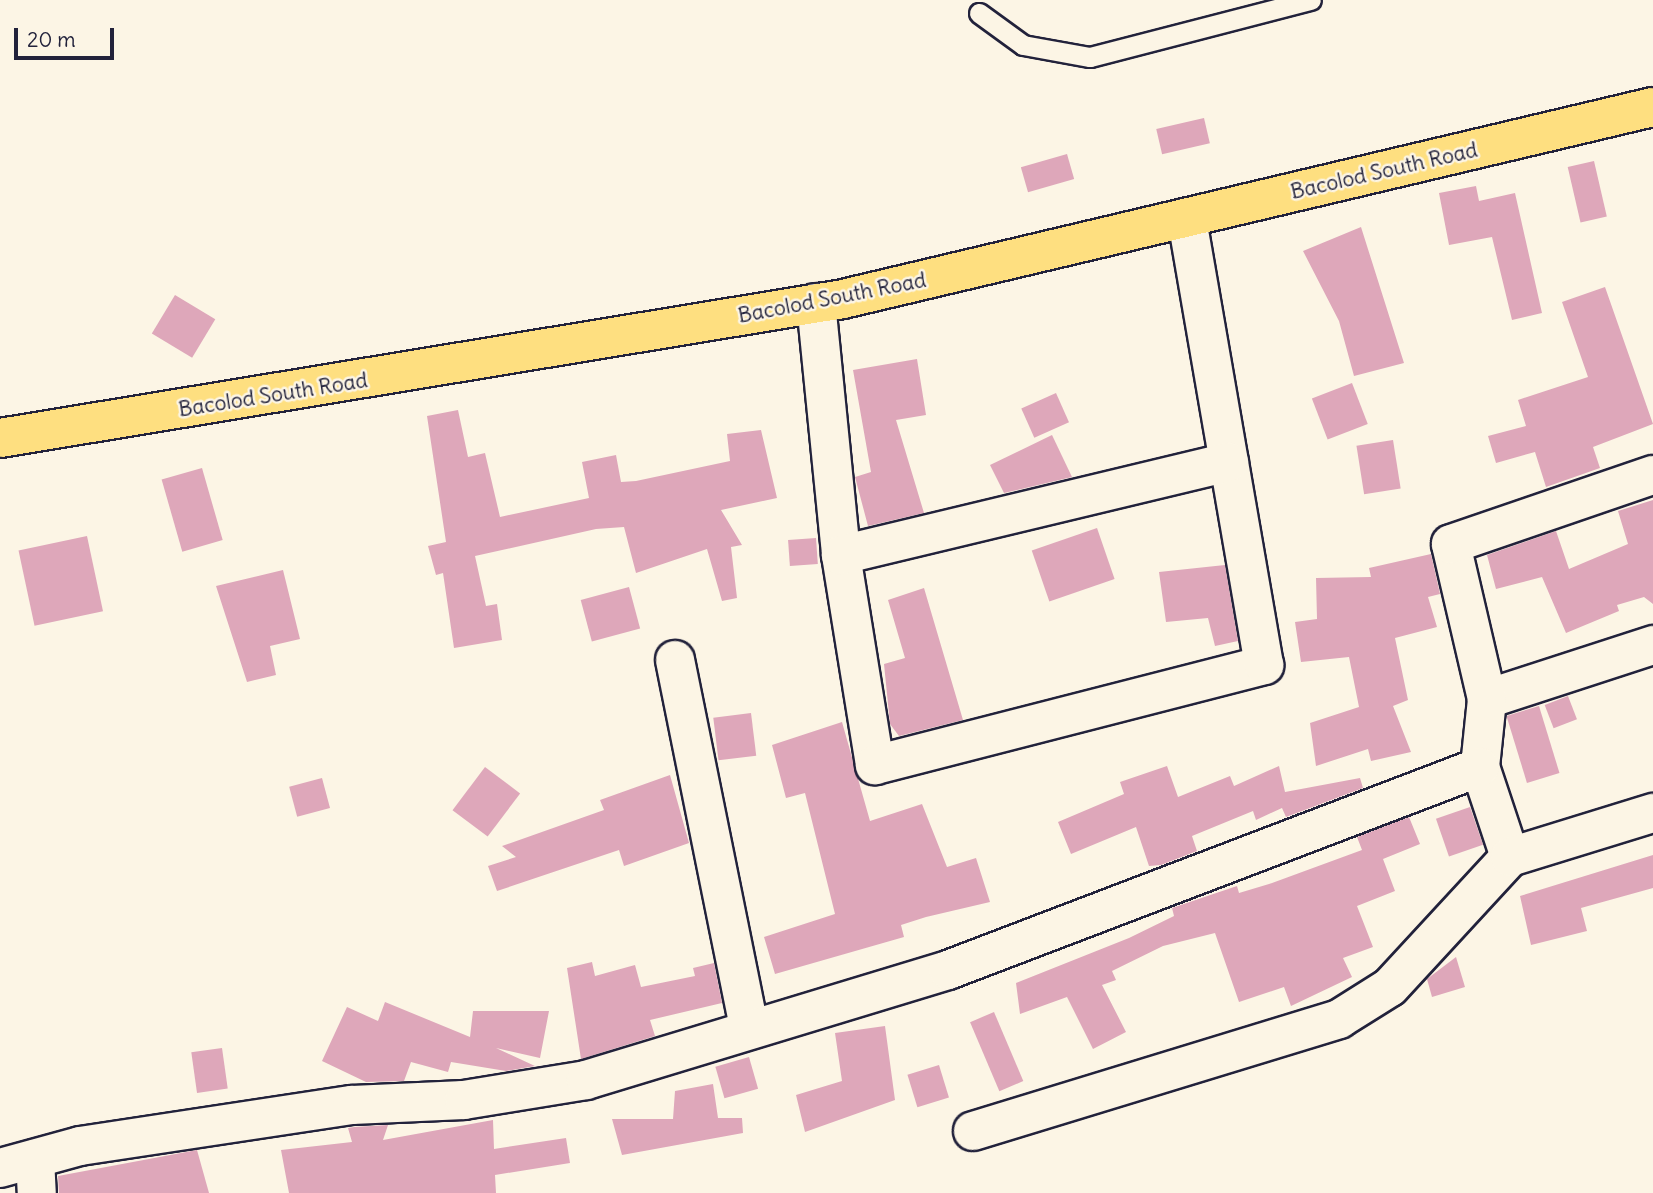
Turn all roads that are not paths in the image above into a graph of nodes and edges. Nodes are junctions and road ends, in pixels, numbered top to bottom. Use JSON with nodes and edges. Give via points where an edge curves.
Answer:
{"nodes":[{"id":1,"x":1311,"y":0,"type":"edge"},
{"id":2,"x":979,"y":13,"type":"dead end"},
{"id":3,"x":1653,"y":107,"type":"edge"},
{"id":4,"x":1187,"y":218,"type":"junction"},
{"id":5,"x":816,"y":303,"type":"junction"},
{"id":6,"x":0,"y":438,"type":"edge"},
{"id":7,"x":1229,"y":462,"type":"junction"},
{"id":8,"x":1653,"y":475,"type":"edge"},
{"id":9,"x":841,"y":555,"type":"junction"},
{"id":10,"x":1653,"y":645,"type":"edge"},
{"id":11,"x":676,"y":660,"type":"dead end"},
{"id":12,"x":1487,"y":699,"type":"junction"},
{"id":13,"x":1480,"y":767,"type":"junction"},
{"id":14,"x":1653,"y":813,"type":"edge"},
{"id":15,"x":1510,"y":857,"type":"junction"},
{"id":16,"x":748,"y":1028,"type":"junction"},
{"id":17,"x":973,"y":1131,"type":"dead end"},
{"id":18,"x":24,"y":1173,"type":"edge"}],
"edges":[{"from":1,"to":2,"type":"lane","via":[[1090,57],[1023,45]]},
{"from":3,"to":4,"type":"highway","name":"Bacolod South Road"},
{"from":4,"to":5,"type":"highway","name":"Bacolod South Road"},
{"from":4,"to":7,"type":"street"},
{"from":5,"to":6,"type":"highway","name":"Bacolod South Road"},
{"from":5,"to":9,"type":"street"},
{"from":7,"to":9,"type":"street"},
{"from":7,"to":9,"type":"street","via":[[1264,665],[875,765]]},
{"from":8,"to":12,"type":"street","via":[[1451,544]]},
{"from":10,"to":12,"type":"street"},
{"from":11,"to":16,"type":"street"},
{"from":12,"to":13,"type":"street"},
{"from":13,"to":15,"type":"street"},
{"from":13,"to":16,"type":"street","via":[[948,970]]},
{"from":14,"to":15,"type":"street"},
{"from":15,"to":17,"type":"street","via":[[1390,987],[1339,1019]]},
{"from":16,"to":18,"type":"street","via":[[586,1080],[464,1100],[352,1105]]}]}
